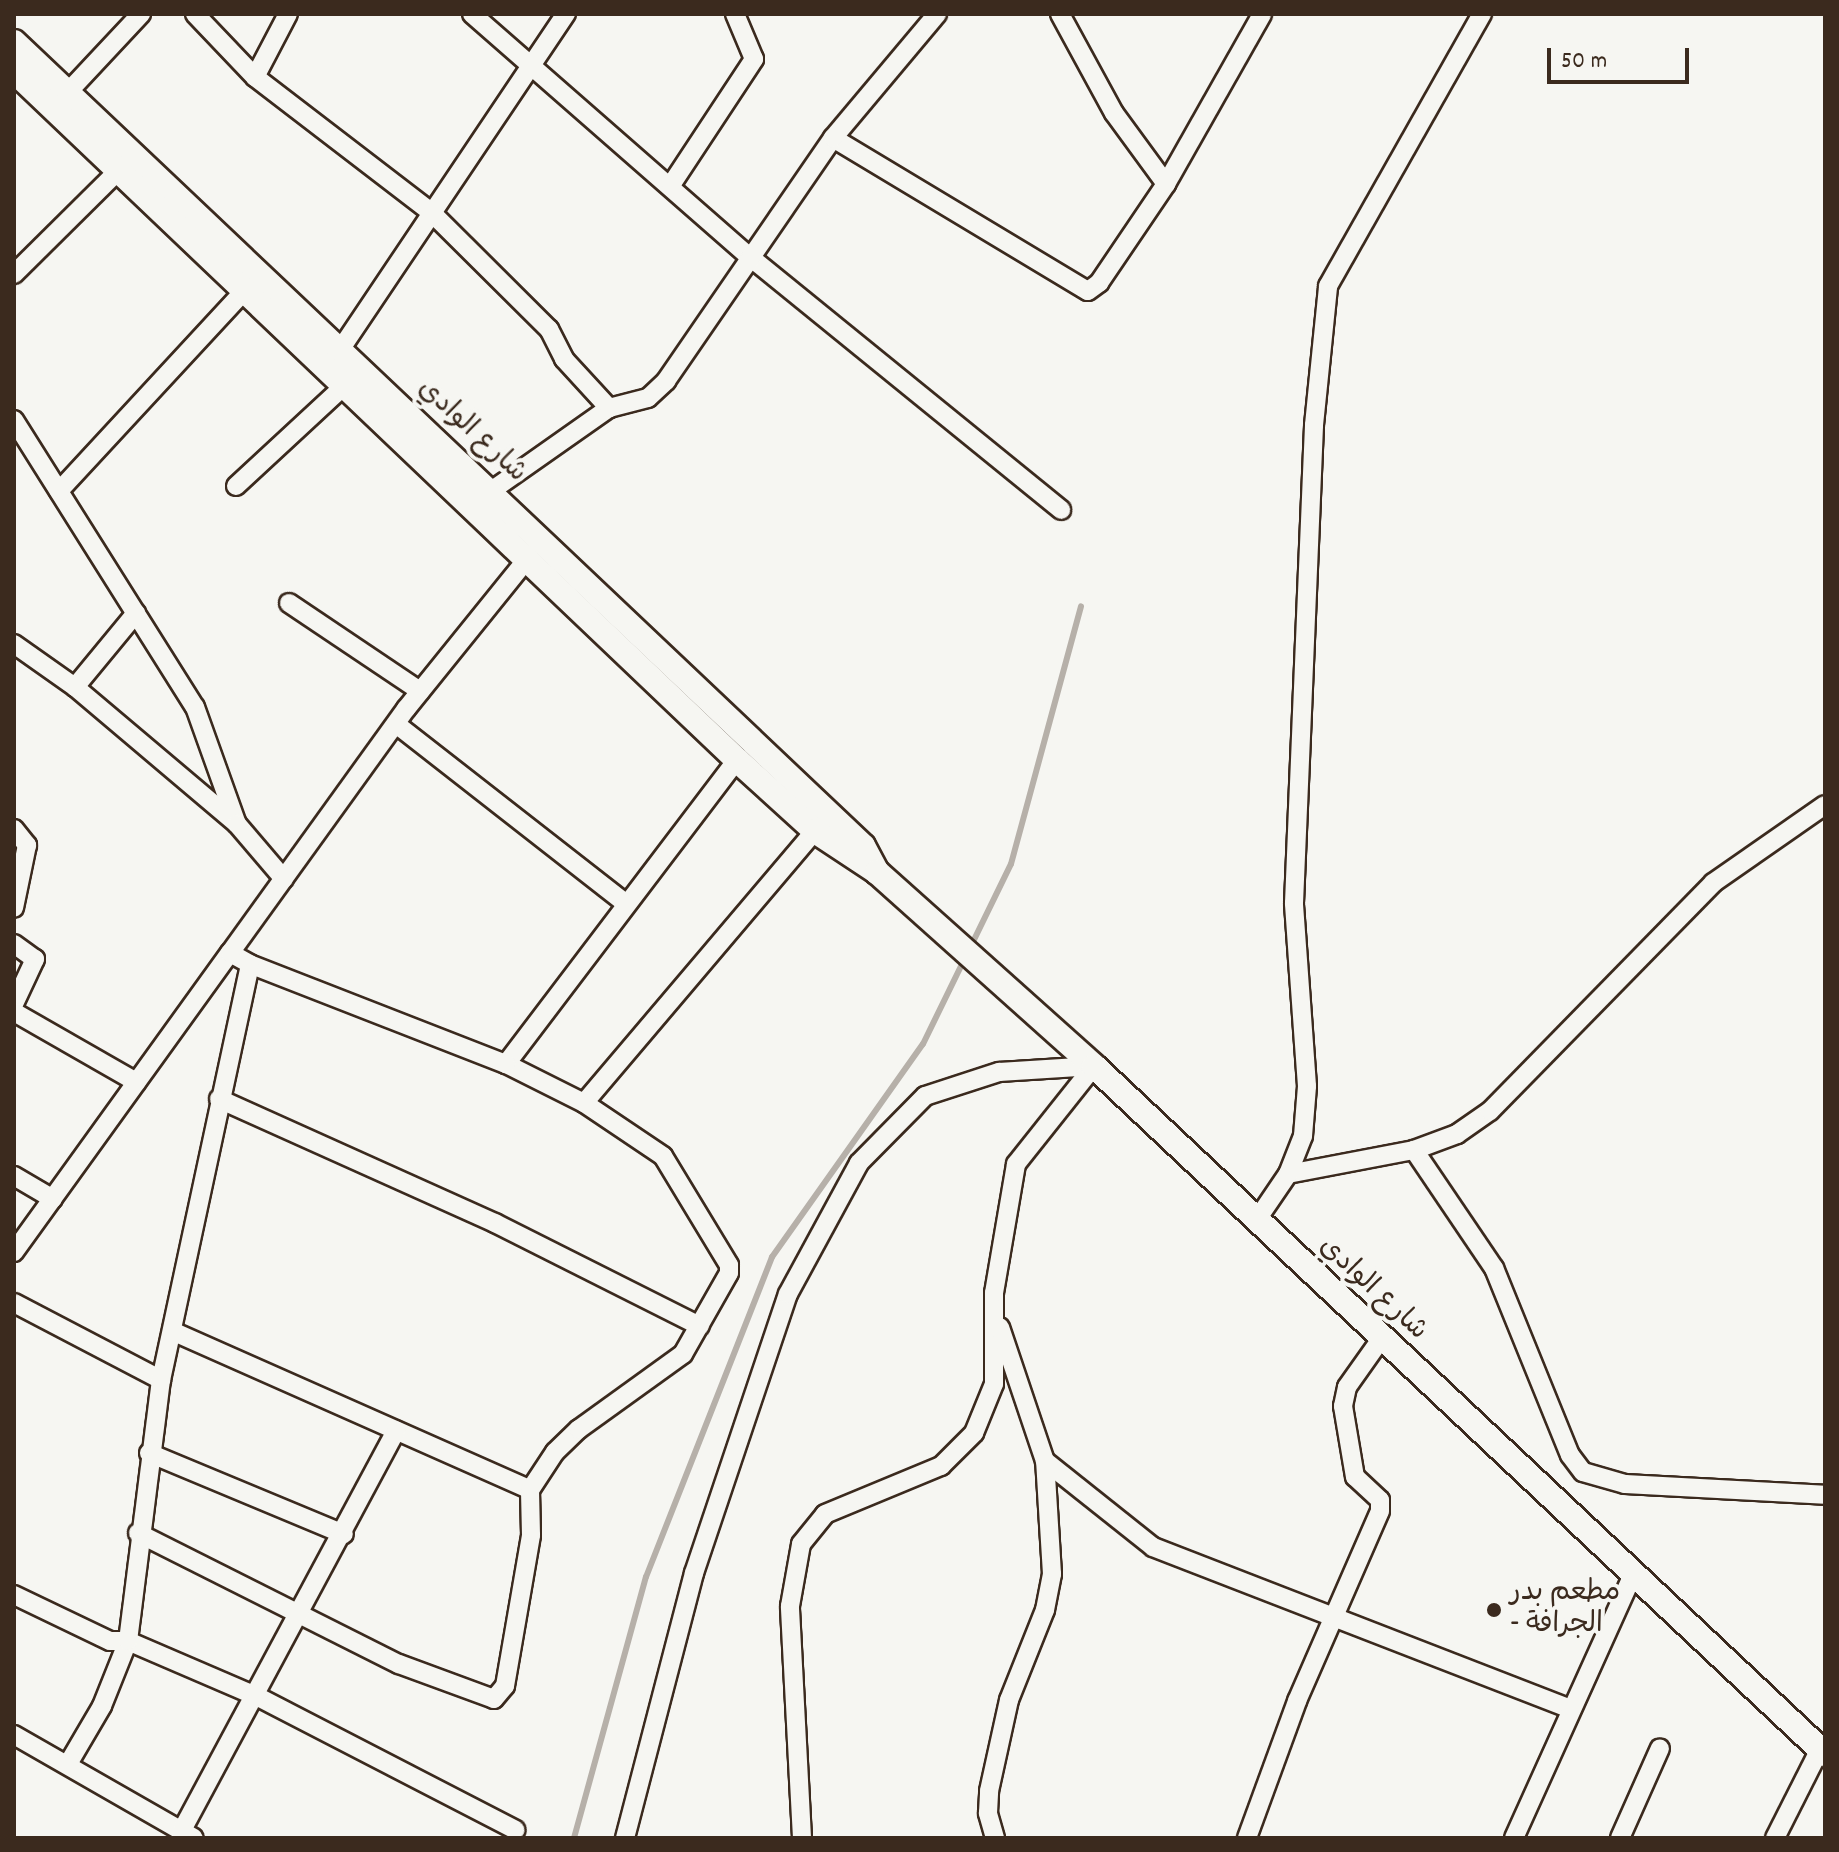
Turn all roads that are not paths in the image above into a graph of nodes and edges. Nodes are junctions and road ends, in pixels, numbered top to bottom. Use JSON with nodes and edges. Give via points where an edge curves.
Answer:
{"nodes":[{"id":1,"x":141,"y":14,"type":"edge"},
{"id":2,"x":195,"y":14,"type":"edge"},
{"id":3,"x":288,"y":14,"type":"edge"},
{"id":4,"x":472,"y":14,"type":"edge"},
{"id":5,"x":566,"y":14,"type":"edge"},
{"id":6,"x":735,"y":14,"type":"edge"},
{"id":7,"x":937,"y":14,"type":"edge"},
{"id":8,"x":1060,"y":14,"type":"edge"},
{"id":9,"x":1262,"y":14,"type":"edge"},
{"id":10,"x":1482,"y":14,"type":"edge"},
{"id":11,"x":14,"y":42,"type":"edge"},
{"id":12,"x":531,"y":65,"type":"junction"},
{"id":13,"x":14,"y":71,"type":"edge"},
{"id":14,"x":255,"y":77,"type":"junction"},
{"id":15,"x":68,"y":92,"type":"junction"},
{"id":16,"x":833,"y":138,"type":"junction"},
{"id":17,"x":118,"y":171,"type":"junction"},
{"id":18,"x":1166,"y":184,"type":"junction"},
{"id":19,"x":671,"y":185,"type":"junction"},
{"id":20,"x":432,"y":213,"type":"junction"},
{"id":21,"x":750,"y":257,"type":"junction"},
{"id":22,"x":14,"y":274,"type":"edge"},
{"id":23,"x":246,"y":289,"type":"junction"},
{"id":24,"x":340,"y":350,"type":"junction"},
{"id":25,"x":345,"y":385,"type":"junction"},
{"id":26,"x":609,"y":408,"type":"junction"},
{"id":27,"x":14,"y":420,"type":"edge"},
{"id":28,"x":236,"y":486,"type":"dead end"},
{"id":29,"x":59,"y":491,"type":"junction"},
{"id":30,"x":491,"y":491,"type":"junction"},
{"id":31,"x":1061,"y":510,"type":"dead end"},
{"id":32,"x":527,"y":559,"type":"junction"},
{"id":33,"x":289,"y":603,"type":"dead end"},
{"id":34,"x":136,"y":613,"type":"junction"},
{"id":35,"x":14,"y":644,"type":"edge"},
{"id":36,"x":75,"y":687,"type":"junction"},
{"id":37,"x":420,"y":691,"type":"junction"},
{"id":38,"x":396,"y":724,"type":"junction"},
{"id":39,"x":737,"y":760,"type":"junction"},
{"id":40,"x":1825,"y":805,"type":"edge"},
{"id":41,"x":237,"y":824,"type":"junction"},
{"id":42,"x":14,"y":829,"type":"edge"},
{"id":43,"x":815,"y":831,"type":"junction"},
{"id":44,"x":877,"y":872,"type":"junction"},
{"id":45,"x":284,"y":879,"type":"junction"},
{"id":46,"x":624,"y":902,"type":"junction"},
{"id":47,"x":14,"y":908,"type":"edge"},
{"id":48,"x":14,"y":944,"type":"edge"},
{"id":49,"x":230,"y":953,"type":"junction"},
{"id":50,"x":250,"y":964,"type":"junction"},
{"id":51,"x":14,"y":1004,"type":"edge"},
{"id":52,"x":14,"y":1012,"type":"edge"},
{"id":53,"x":506,"y":1064,"type":"junction"},
{"id":54,"x":1094,"y":1066,"type":"junction"},
{"id":55,"x":136,"y":1082,"type":"junction"},
{"id":56,"x":219,"y":1099,"type":"junction"},
{"id":57,"x":584,"y":1103,"type":"junction"},
{"id":58,"x":1414,"y":1150,"type":"junction"},
{"id":59,"x":1288,"y":1174,"type":"junction"},
{"id":60,"x":14,"y":1176,"type":"edge"},
{"id":61,"x":53,"y":1199,"type":"junction"},
{"id":62,"x":1256,"y":1221,"type":"junction"},
{"id":63,"x":14,"y":1252,"type":"edge"},
{"id":64,"x":994,"y":1293,"type":"junction"},
{"id":65,"x":14,"y":1303,"type":"edge"},
{"id":66,"x":700,"y":1326,"type":"junction"},
{"id":67,"x":172,"y":1331,"type":"junction"},
{"id":68,"x":1381,"y":1339,"type":"junction"},
{"id":69,"x":161,"y":1380,"type":"junction"},
{"id":70,"x":396,"y":1431,"type":"junction"},
{"id":71,"x":149,"y":1453,"type":"junction"},
{"id":72,"x":1045,"y":1461,"type":"junction"},
{"id":73,"x":530,"y":1490,"type":"junction"},
{"id":74,"x":1825,"y":1495,"type":"edge"},
{"id":75,"x":138,"y":1533,"type":"junction"},
{"id":76,"x":344,"y":1534,"type":"junction"},
{"id":77,"x":1632,"y":1577,"type":"junction"},
{"id":78,"x":14,"y":1595,"type":"edge"},
{"id":79,"x":300,"y":1616,"type":"junction"},
{"id":80,"x":1333,"y":1620,"type":"junction"},
{"id":81,"x":128,"y":1641,"type":"junction"},
{"id":82,"x":256,"y":1696,"type":"junction"},
{"id":83,"x":1570,"y":1709,"type":"junction"},
{"id":84,"x":14,"y":1735,"type":"edge"},
{"id":85,"x":1660,"y":1748,"type":"dead end"},
{"id":86,"x":1822,"y":1751,"type":"edge"},
{"id":87,"x":68,"y":1764,"type":"junction"},
{"id":88,"x":516,"y":1830,"type":"dead end"},
{"id":89,"x":188,"y":1834,"type":"edge"},
{"id":90,"x":996,"y":1835,"type":"edge"},
{"id":91,"x":625,"y":1838,"type":"edge"},
{"id":92,"x":802,"y":1838,"type":"edge"},
{"id":93,"x":1247,"y":1838,"type":"edge"},
{"id":94,"x":1514,"y":1838,"type":"edge"},
{"id":95,"x":1620,"y":1838,"type":"edge"},
{"id":96,"x":1775,"y":1838,"type":"edge"}],
"edges":[{"from":1,"to":15,"type":"street"},
{"from":2,"to":14,"type":"street"},
{"from":3,"to":14,"type":"street"},
{"from":4,"to":12,"type":"street"},
{"from":5,"to":12,"type":"street"},
{"from":6,"to":19,"type":"street","via":[[754,59]]},
{"from":7,"to":16,"type":"street"},
{"from":8,"to":18,"type":"street","via":[[1114,113]]},
{"from":9,"to":18,"type":"street"},
{"from":10,"to":59,"type":"street","via":[[1328,286],[1314,425],[1294,903],[1307,1086],[1303,1136]]},
{"from":11,"to":15,"type":"main road","name":"شارع الوادي"},
{"from":12,"to":19,"type":"street"},
{"from":12,"to":20,"type":"street"},
{"from":13,"to":17,"type":"main road","name":"شارع الوادي"},
{"from":14,"to":20,"type":"street"},
{"from":15,"to":24,"type":"main road","name":"شارع الوادي"},
{"from":16,"to":18,"type":"street","via":[[1088,291],[1099,283]]},
{"from":16,"to":21,"type":"street"},
{"from":17,"to":22,"type":"street"},
{"from":17,"to":23,"type":"main road","name":"شارع الوادي"},
{"from":19,"to":21,"type":"street"},
{"from":20,"to":24,"type":"street"},
{"from":20,"to":26,"type":"street","via":[[549,329],[564,359]]},
{"from":21,"to":26,"type":"street","via":[[666,381],[648,398]]},
{"from":21,"to":31,"type":"street"},
{"from":23,"to":25,"type":"main road","name":"شارع الوادي"},
{"from":23,"to":29,"type":"street"},
{"from":24,"to":30,"type":"main road","name":"شارع الوادي"},
{"from":25,"to":28,"type":"street"},
{"from":25,"to":32,"type":"main road","name":"شارع الوادي"},
{"from":26,"to":30,"type":"street"},
{"from":27,"to":29,"type":"street"},
{"from":29,"to":34,"type":"street"},
{"from":30,"to":44,"type":"main road","name":"شارع الوادي","via":[[863,846]]},
{"from":32,"to":37,"type":"street"},
{"from":32,"to":39,"type":"main road","name":"شارع الوادي"},
{"from":33,"to":37,"type":"street"},
{"from":34,"to":36,"type":"street"},
{"from":34,"to":41,"type":"street","via":[[195,707]]},
{"from":35,"to":36,"type":"street"},
{"from":36,"to":41,"type":"street"},
{"from":37,"to":38,"type":"street"},
{"from":38,"to":45,"type":"street"},
{"from":38,"to":46,"type":"street"},
{"from":39,"to":43,"type":"main road","name":"شارع الوادي"},
{"from":39,"to":46,"type":"street"},
{"from":40,"to":58,"type":"street","via":[[1713,883],[1490,1111],[1457,1134]]},
{"from":41,"to":45,"type":"street"},
{"from":42,"to":47,"type":"street","via":[[27,845]]},
{"from":43,"to":44,"type":"main road","name":"شارع الوادي"},
{"from":43,"to":57,"type":"street"},
{"from":44,"to":54,"type":"main road","name":"شارع الوادي"},
{"from":45,"to":49,"type":"street"},
{"from":46,"to":53,"type":"street"},
{"from":48,"to":51,"type":"street","via":[[35,959]]},
{"from":49,"to":50,"type":"street"},
{"from":49,"to":55,"type":"street"},
{"from":50,"to":53,"type":"street"},
{"from":50,"to":56,"type":"street"},
{"from":52,"to":55,"type":"street"},
{"from":53,"to":57,"type":"street"},
{"from":54,"to":62,"type":"main road","name":"شارع الوادي"},
{"from":54,"to":64,"type":"street","via":[[1016,1164]]},
{"from":54,"to":91,"type":"street","via":[[999,1072],[925,1096],[859,1163],[788,1294],[694,1573]]},
{"from":55,"to":61,"type":"street"},
{"from":56,"to":66,"type":"street","via":[[495,1223]]},
{"from":56,"to":67,"type":"street"},
{"from":57,"to":66,"type":"street","via":[[663,1156],[729,1265]]},
{"from":58,"to":59,"type":"street"},
{"from":58,"to":74,"type":"street","via":[[1494,1268],[1570,1455],[1583,1472],[1625,1484]]},
{"from":59,"to":62,"type":"street"},
{"from":60,"to":61,"type":"street"},
{"from":61,"to":63,"type":"street"},
{"from":62,"to":68,"type":"main road","name":"شارع الوادي"},
{"from":64,"to":72,"type":"street","via":[[1005,1346]]},
{"from":64,"to":92,"type":"street","via":[[994,1384],[974,1433],[941,1466],[825,1514],[801,1544],[790,1606]]},
{"from":65,"to":69,"type":"street"},
{"from":66,"to":73,"type":"street","via":[[683,1354],[571,1436]]},
{"from":67,"to":69,"type":"street"},
{"from":67,"to":70,"type":"street"},
{"from":68,"to":77,"type":"main road","name":"شارع الوادي"},
{"from":68,"to":80,"type":"street","via":[[1347,1387],[1343,1406],[1355,1477],[1380,1500],[1380,1511]]},
{"from":69,"to":71,"type":"street"},
{"from":70,"to":73,"type":"street"},
{"from":70,"to":76,"type":"street"},
{"from":71,"to":75,"type":"street"},
{"from":71,"to":76,"type":"street"},
{"from":72,"to":80,"type":"street","via":[[1153,1547]]},
{"from":72,"to":90,"type":"street","via":[[1052,1574],[1045,1610],[1009,1700],[989,1791]]},
{"from":73,"to":79,"type":"street","via":[[531,1535],[505,1686],[494,1699],[399,1664]]},
{"from":75,"to":79,"type":"street"},
{"from":75,"to":81,"type":"street"},
{"from":76,"to":79,"type":"street"},
{"from":77,"to":83,"type":"street"},
{"from":77,"to":86,"type":"main road","name":"شارع الوادي"},
{"from":78,"to":81,"type":"street","via":[[110,1641]]},
{"from":79,"to":82,"type":"street"},
{"from":80,"to":83,"type":"street"},
{"from":80,"to":93,"type":"street"},
{"from":81,"to":82,"type":"street"},
{"from":81,"to":87,"type":"street","via":[[102,1706]]},
{"from":82,"to":88,"type":"street"},
{"from":82,"to":89,"type":"street"},
{"from":83,"to":94,"type":"street"},
{"from":84,"to":87,"type":"street"},
{"from":85,"to":95,"type":"street"},
{"from":86,"to":96,"type":"street"},
{"from":87,"to":89,"type":"street"}]}
